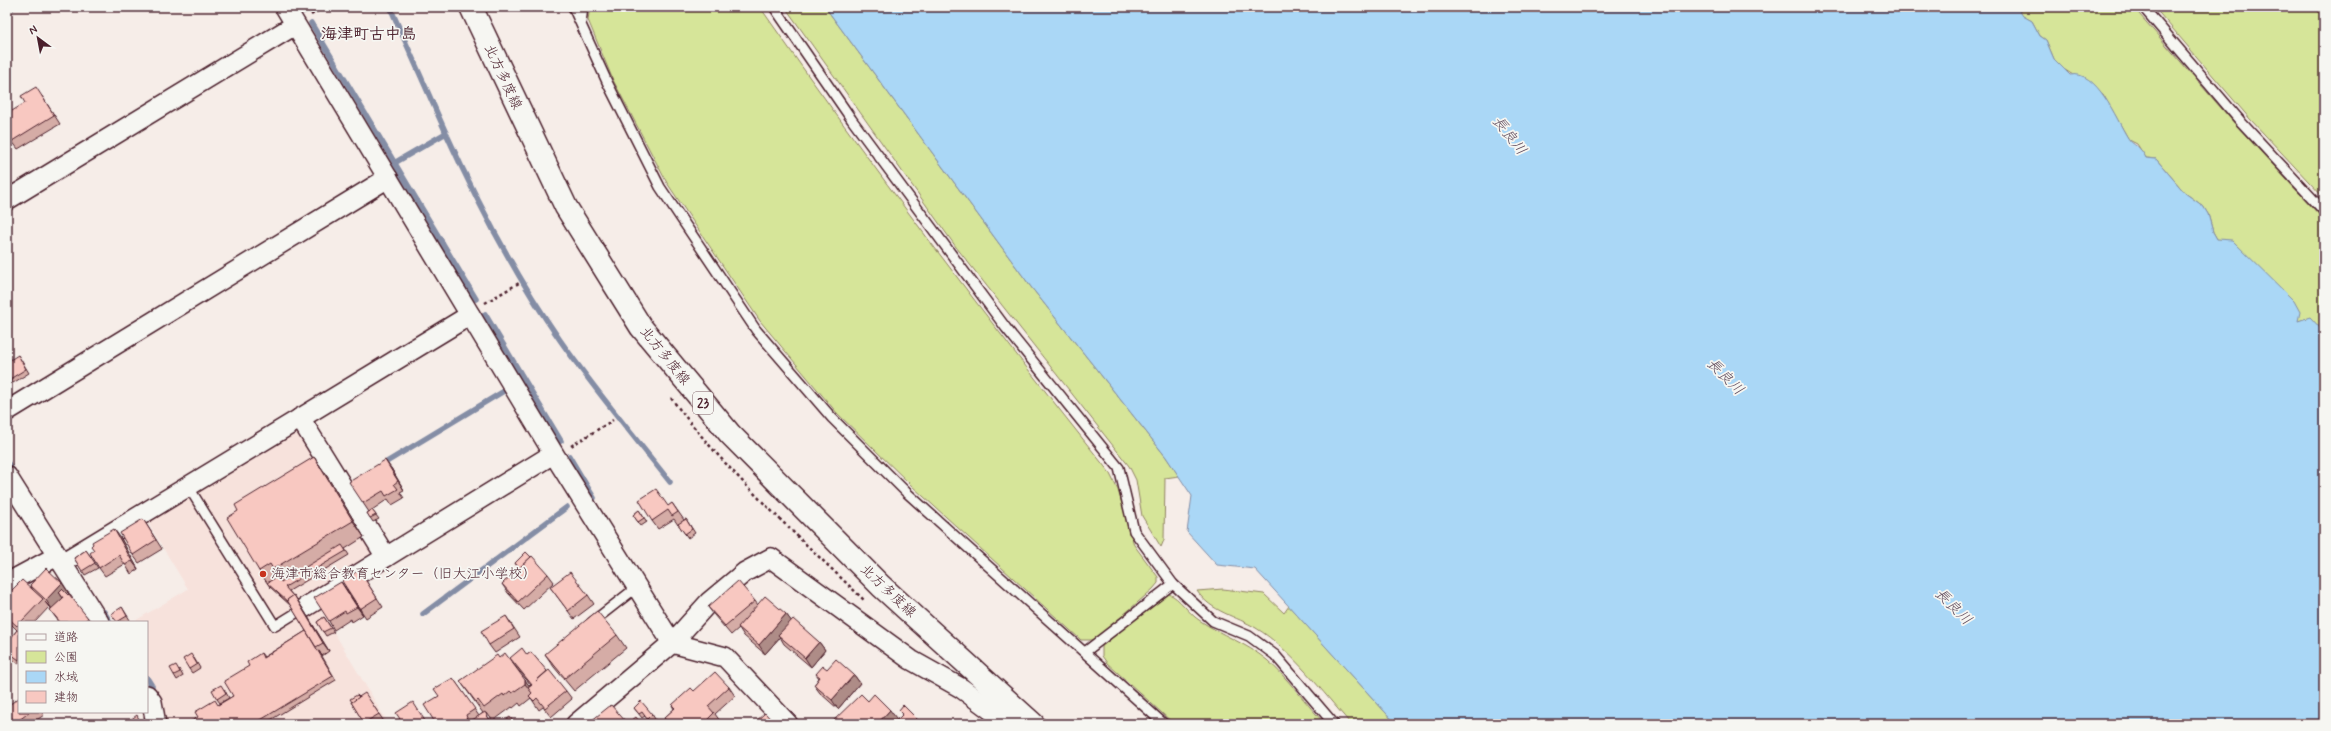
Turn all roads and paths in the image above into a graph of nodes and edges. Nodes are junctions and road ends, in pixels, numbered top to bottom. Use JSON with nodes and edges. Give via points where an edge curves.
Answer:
{"nodes":[{"id":1,"x":285,"y":7,"type":"edge"},
{"id":2,"x":471,"y":7,"type":"edge"},
{"id":3,"x":573,"y":7,"type":"edge"},
{"id":4,"x":583,"y":7,"type":"edge"},
{"id":5,"x":774,"y":7,"type":"edge"},
{"id":6,"x":2143,"y":7,"type":"edge"},
{"id":7,"x":295,"y":25,"type":"junction"},
{"id":8,"x":581,"y":25,"type":"junction"},
{"id":9,"x":388,"y":178,"type":"junction"},
{"id":10,"x":7,"y":200,"type":"edge"},
{"id":11,"x":2324,"y":211,"type":"edge"},
{"id":12,"x":519,"y":282,"type":"dead end"},
{"id":13,"x":469,"y":314,"type":"junction"},
{"id":14,"x":7,"y":411,"type":"edge"},
{"id":15,"x":300,"y":418,"type":"junction"},
{"id":16,"x":613,"y":420,"type":"dead end"},
{"id":17,"x":554,"y":455,"type":"junction"},
{"id":18,"x":7,"y":476,"type":"edge"},
{"id":19,"x":188,"y":486,"type":"junction"},
{"id":20,"x":386,"y":558,"type":"junction"},
{"id":21,"x":60,"y":560,"type":"junction"},
{"id":22,"x":7,"y":583,"type":"edge"},
{"id":23,"x":1173,"y":584,"type":"junction"},
{"id":24,"x":637,"y":587,"type":"junction"},
{"id":25,"x":301,"y":610,"type":"joint"},
{"id":26,"x":98,"y":621,"type":"edge"},
{"id":27,"x":585,"y":628,"type":"edge"},
{"id":28,"x":672,"y":643,"type":"junction"},
{"id":29,"x":1085,"y":652,"type":"junction"},
{"id":30,"x":148,"y":696,"type":"edge"},
{"id":31,"x":156,"y":724,"type":"edge"},
{"id":32,"x":576,"y":724,"type":"edge"},
{"id":33,"x":788,"y":724,"type":"edge"},
{"id":34,"x":1010,"y":724,"type":"edge"},
{"id":35,"x":1034,"y":724,"type":"edge"},
{"id":36,"x":1164,"y":724,"type":"edge"},
{"id":37,"x":1334,"y":724,"type":"edge"}],
"edges":[{"from":1,"to":7,"type":"street"},
{"from":2,"to":35,"type":"main road","name":"北方多度線","number":"23","via":[[566,207],[641,327],[730,434],[881,586]]},
{"from":3,"to":8,"type":"lane"},
{"from":4,"to":8,"type":"lane"},
{"from":5,"to":23,"type":"lane","via":[[852,120],[1006,328],[1119,468],[1134,531]]},
{"from":6,"to":11,"type":"lane","via":[[2242,123]]},
{"from":7,"to":9,"type":"street"},
{"from":7,"to":10,"type":"street"},
{"from":8,"to":29,"type":"lane","via":[[660,186],[756,330],[832,418],[906,492]]},
{"from":9,"to":13,"type":"street"},
{"from":9,"to":14,"type":"street"},
{"from":12,"to":13,"type":"path"},
{"from":13,"to":15,"type":"street"},
{"from":13,"to":17,"type":"street"},
{"from":15,"to":19,"type":"street"},
{"from":15,"to":20,"type":"street"},
{"from":16,"to":17,"type":"path"},
{"from":17,"to":20,"type":"street"},
{"from":17,"to":24,"type":"street"},
{"from":18,"to":21,"type":"street"},
{"from":19,"to":21,"type":"street"},
{"from":19,"to":25,"type":"lane","via":[[275,626]]},
{"from":20,"to":25,"type":"street"},
{"from":21,"to":22,"type":"street"},
{"from":21,"to":26,"type":"street"},
{"from":23,"to":29,"type":"lane"},
{"from":23,"to":37,"type":"lane","via":[[1213,621],[1249,636],[1275,655]]},
{"from":24,"to":27,"type":"lane"},
{"from":24,"to":28,"type":"street"},
{"from":28,"to":32,"type":"street"},
{"from":28,"to":33,"type":"street","via":[[725,657]]},
{"from":28,"to":34,"type":"street","via":[[709,602],[745,572],[771,558],[911,660],[961,688]]},
{"from":29,"to":36,"type":"lane"},
{"from":30,"to":31,"type":"street","via":[[152,702]]}]}
